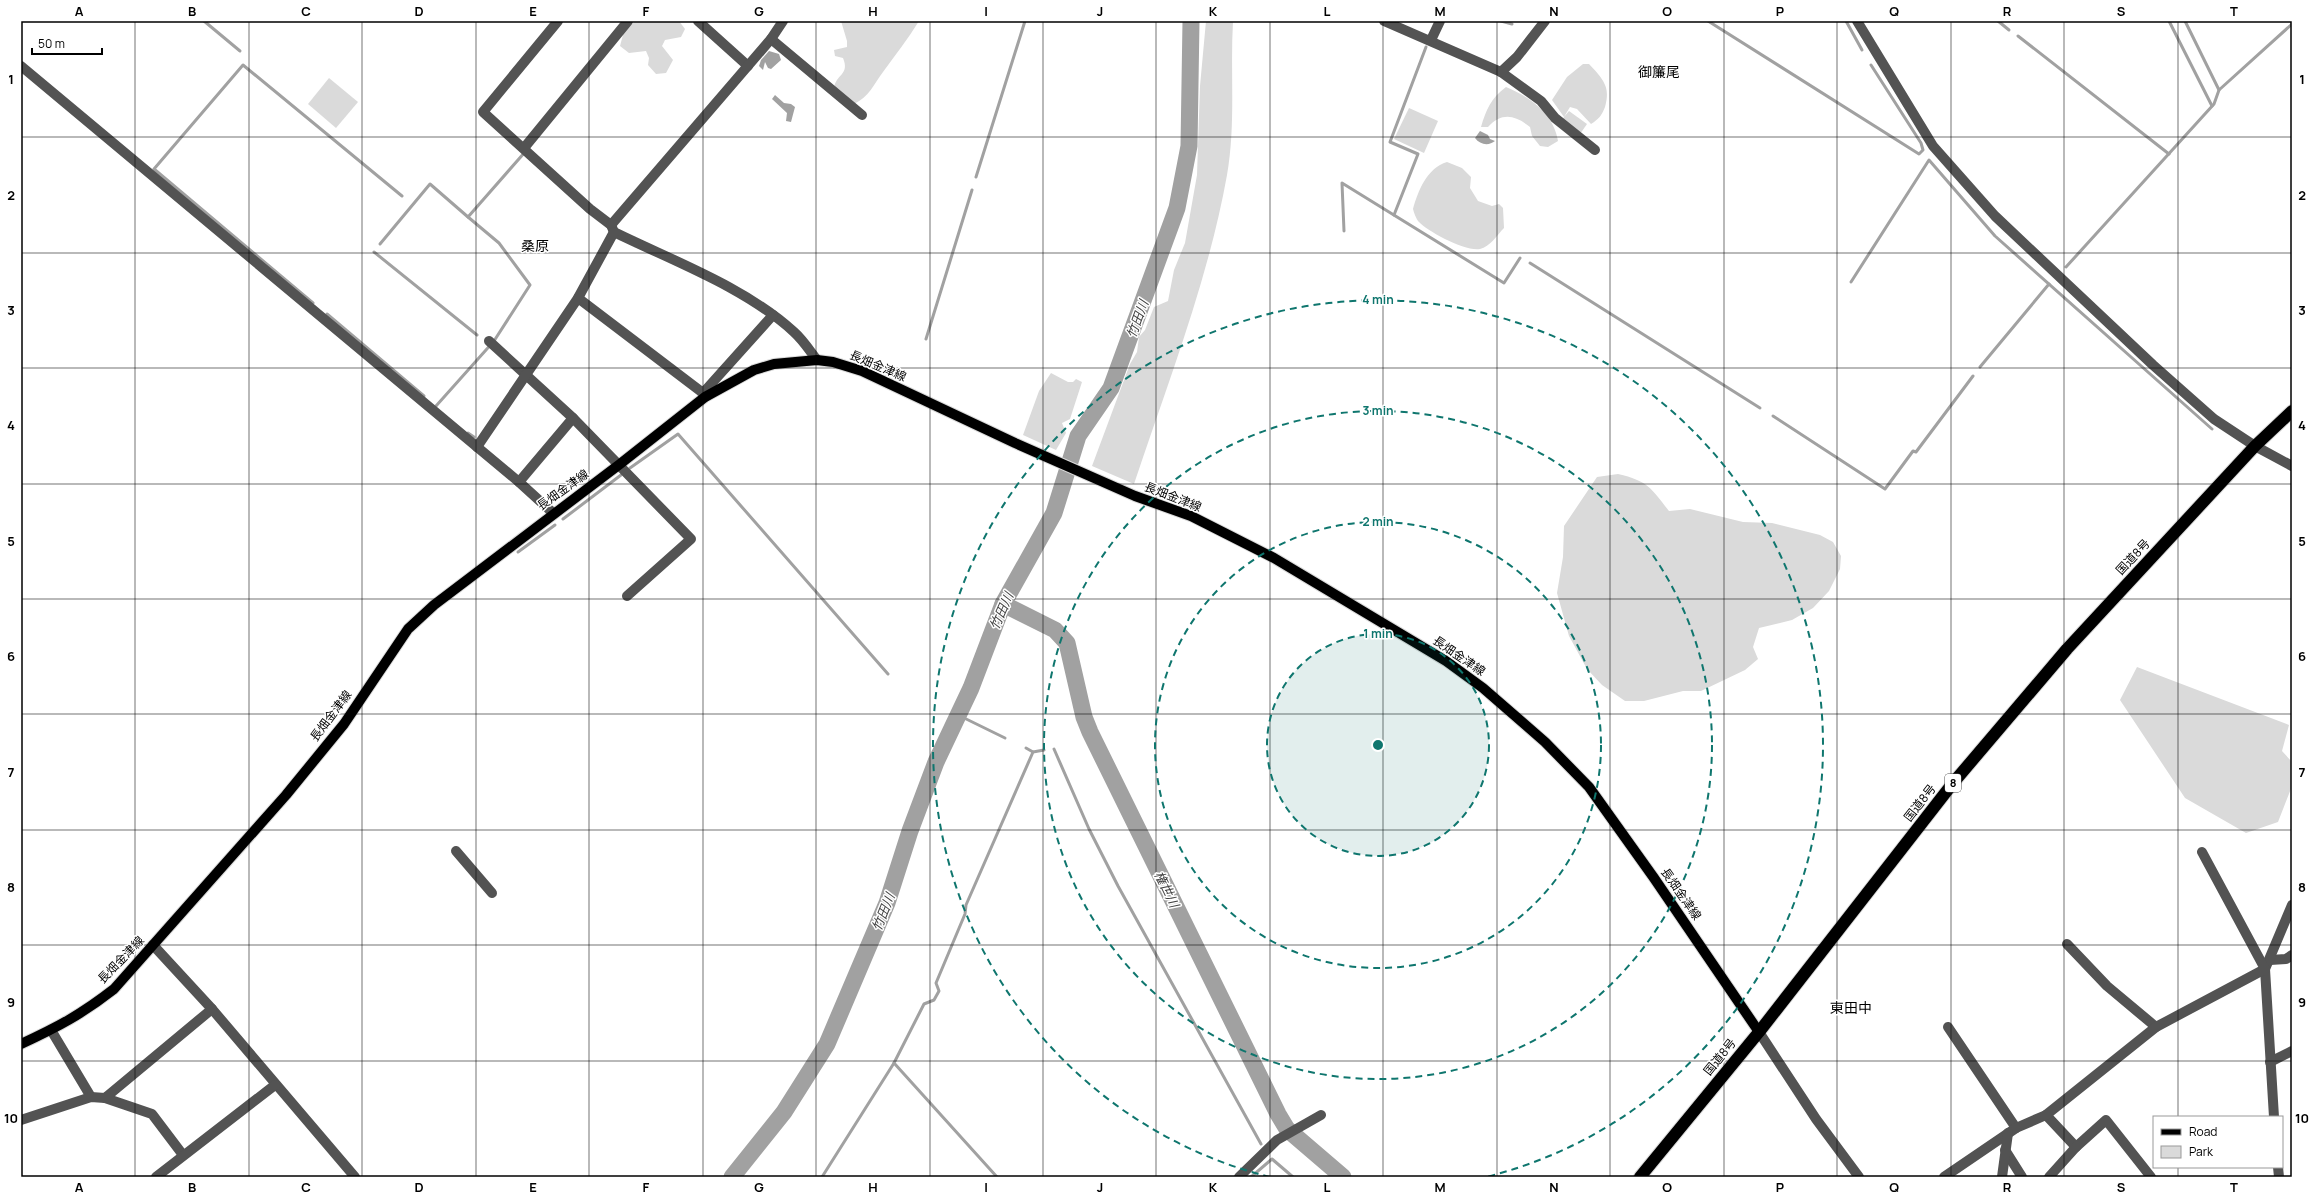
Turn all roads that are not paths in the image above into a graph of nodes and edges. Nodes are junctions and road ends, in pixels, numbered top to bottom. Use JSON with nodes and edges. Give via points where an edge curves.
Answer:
{"nodes":[{"id":1,"x":558,"y":21,"type":"edge"},
{"id":2,"x":628,"y":21,"type":"edge"},
{"id":3,"x":698,"y":21,"type":"edge"},
{"id":4,"x":783,"y":21,"type":"edge"},
{"id":5,"x":1384,"y":21,"type":"edge"},
{"id":6,"x":1440,"y":21,"type":"edge"},
{"id":7,"x":1545,"y":21,"type":"edge"},
{"id":8,"x":1857,"y":21,"type":"edge"},
{"id":9,"x":771,"y":38,"type":"junction"},
{"id":10,"x":1431,"y":40,"type":"junction"},
{"id":11,"x":21,"y":66,"type":"edge"},
{"id":12,"x":748,"y":66,"type":"junction"},
{"id":13,"x":1501,"y":72,"type":"junction"},
{"id":14,"x":862,"y":115,"type":"dead end"},
{"id":15,"x":524,"y":148,"type":"junction"},
{"id":16,"x":1594,"y":150,"type":"dead end"},
{"id":17,"x":612,"y":229,"type":"junction"},
{"id":18,"x":578,"y":298,"type":"junction"},
{"id":19,"x":773,"y":315,"type":"junction"},
{"id":20,"x":489,"y":341,"type":"dead end"},
{"id":21,"x":817,"y":360,"type":"junction"},
{"id":22,"x":527,"y":374,"type":"junction"},
{"id":23,"x":704,"y":395,"type":"junction"},
{"id":24,"x":2292,"y":411,"type":"edge"},
{"id":25,"x":573,"y":418,"type":"junction"},
{"id":26,"x":2255,"y":446,"type":"junction"},
{"id":27,"x":477,"y":447,"type":"junction"},
{"id":28,"x":620,"y":464,"type":"junction"},
{"id":29,"x":2292,"y":466,"type":"edge"},
{"id":30,"x":519,"y":482,"type":"junction"},
{"id":31,"x":553,"y":513,"type":"junction"},
{"id":32,"x":627,"y":596,"type":"dead end"},
{"id":33,"x":456,"y":851,"type":"dead end"},
{"id":34,"x":2202,"y":852,"type":"dead end"},
{"id":35,"x":492,"y":893,"type":"dead end"},
{"id":36,"x":2292,"y":905,"type":"edge"},
{"id":37,"x":2067,"y":944,"type":"dead end"},
{"id":38,"x":153,"y":945,"type":"junction"},
{"id":39,"x":2292,"y":955,"type":"edge"},
{"id":40,"x":2268,"y":964,"type":"junction"},
{"id":41,"x":212,"y":1009,"type":"junction"},
{"id":42,"x":1948,"y":1027,"type":"dead end"},
{"id":43,"x":2156,"y":1027,"type":"junction"},
{"id":44,"x":51,"y":1030,"type":"junction"},
{"id":45,"x":1759,"y":1032,"type":"junction"},
{"id":46,"x":21,"y":1044,"type":"edge"},
{"id":47,"x":2292,"y":1051,"type":"edge"},
{"id":48,"x":2270,"y":1062,"type":"junction"},
{"id":49,"x":276,"y":1085,"type":"junction"},
{"id":50,"x":91,"y":1097,"type":"junction"},
{"id":51,"x":105,"y":1098,"type":"junction"},
{"id":52,"x":1321,"y":1115,"type":"dead end"},
{"id":53,"x":2046,"y":1115,"type":"junction"},
{"id":54,"x":2274,"y":1116,"type":"edge"},
{"id":55,"x":21,"y":1120,"type":"edge"},
{"id":56,"x":2012,"y":1131,"type":"junction"},
{"id":57,"x":2076,"y":1147,"type":"junction"},
{"id":58,"x":2005,"y":1150,"type":"junction"},
{"id":59,"x":182,"y":1155,"type":"junction"},
{"id":60,"x":156,"y":1177,"type":"edge"},
{"id":61,"x":355,"y":1177,"type":"edge"},
{"id":62,"x":1239,"y":1177,"type":"edge"},
{"id":63,"x":1640,"y":1177,"type":"edge"},
{"id":64,"x":1859,"y":1177,"type":"edge"},
{"id":65,"x":1944,"y":1177,"type":"edge"},
{"id":66,"x":2002,"y":1177,"type":"edge"},
{"id":67,"x":2022,"y":1177,"type":"edge"},
{"id":68,"x":2048,"y":1177,"type":"edge"},
{"id":69,"x":2151,"y":1177,"type":"edge"}],
"edges":[{"from":1,"to":15,"type":"street","via":[[483,112]]},
{"from":2,"to":15,"type":"street"},
{"from":3,"to":12,"type":"street"},
{"from":4,"to":9,"type":"street"},
{"from":5,"to":10,"type":"street"},
{"from":6,"to":10,"type":"street"},
{"from":7,"to":13,"type":"street","via":[[1517,57]]},
{"from":8,"to":26,"type":"street","via":[[1933,146],[1995,216],[2153,365],[2209,414]]},
{"from":9,"to":12,"type":"street"},
{"from":9,"to":14,"type":"street"},
{"from":10,"to":13,"type":"street"},
{"from":11,"to":27,"type":"street"},
{"from":12,"to":17,"type":"street"},
{"from":13,"to":16,"type":"street","via":[[1541,101],[1555,118]]},
{"from":15,"to":17,"type":"street"},
{"from":17,"to":18,"type":"street"},
{"from":17,"to":19,"type":"street","via":[[736,291]]},
{"from":18,"to":22,"type":"street"},
{"from":18,"to":23,"type":"street"},
{"from":19,"to":21,"type":"street","via":[[795,332]]},
{"from":19,"to":23,"type":"street"},
{"from":20,"to":22,"type":"street"},
{"from":21,"to":23,"type":"main road","name":"長畑金津線","via":[[774,364],[754,370]]},
{"from":21,"to":45,"type":"main road","name":"長畑金津線","via":[[862,371],[1135,496],[1191,516],[1307,577],[1446,661],[1509,710],[1589,787]]},
{"from":22,"to":25,"type":"street"},
{"from":22,"to":27,"type":"street"},
{"from":23,"to":28,"type":"main road","name":"長畑金津線"},
{"from":24,"to":26,"type":"highway","name":"国道8号","number":"8"},
{"from":25,"to":28,"type":"street"},
{"from":25,"to":30,"type":"street"},
{"from":26,"to":29,"type":"street"},
{"from":26,"to":45,"type":"highway","name":"国道8号","number":"8","via":[[2067,648],[1953,784]]},
{"from":27,"to":30,"type":"street"},
{"from":28,"to":31,"type":"main road","name":"長畑金津線"},
{"from":28,"to":32,"type":"street","via":[[691,539]]},
{"from":30,"to":31,"type":"street"},
{"from":31,"to":38,"type":"main road","name":"長畑金津線","via":[[434,605],[408,630],[344,724],[286,795]]},
{"from":33,"to":35,"type":"street"},
{"from":34,"to":40,"type":"street"},
{"from":36,"to":40,"type":"street"},
{"from":37,"to":43,"type":"street","via":[[2107,986]]},
{"from":38,"to":41,"type":"street"},
{"from":38,"to":44,"type":"main road","name":"長畑金津線","via":[[114,988],[84,1012]]},
{"from":39,"to":40,"type":"street"},
{"from":40,"to":43,"type":"street"},
{"from":40,"to":48,"type":"street"},
{"from":41,"to":49,"type":"street"},
{"from":41,"to":51,"type":"street"},
{"from":42,"to":56,"type":"street"},
{"from":43,"to":53,"type":"street"},
{"from":44,"to":46,"type":"main road","name":"長畑金津線"},
{"from":44,"to":50,"type":"street"},
{"from":45,"to":63,"type":"highway","name":"国道8号","number":"8"},
{"from":45,"to":64,"type":"street","via":[[1816,1119]]},
{"from":47,"to":48,"type":"street"},
{"from":48,"to":54,"type":"street"},
{"from":49,"to":59,"type":"street"},
{"from":49,"to":61,"type":"street"},
{"from":50,"to":51,"type":"street"},
{"from":50,"to":55,"type":"street"},
{"from":51,"to":59,"type":"street","via":[[152,1114]]},
{"from":52,"to":62,"type":"street","via":[[1276,1140]]},
{"from":53,"to":56,"type":"street"},
{"from":53,"to":57,"type":"street"},
{"from":56,"to":58,"type":"street"},
{"from":56,"to":65,"type":"street"},
{"from":57,"to":68,"type":"street"},
{"from":57,"to":69,"type":"street","via":[[2106,1120]]},
{"from":58,"to":66,"type":"street"},
{"from":58,"to":67,"type":"street"},
{"from":59,"to":60,"type":"street"}]}
